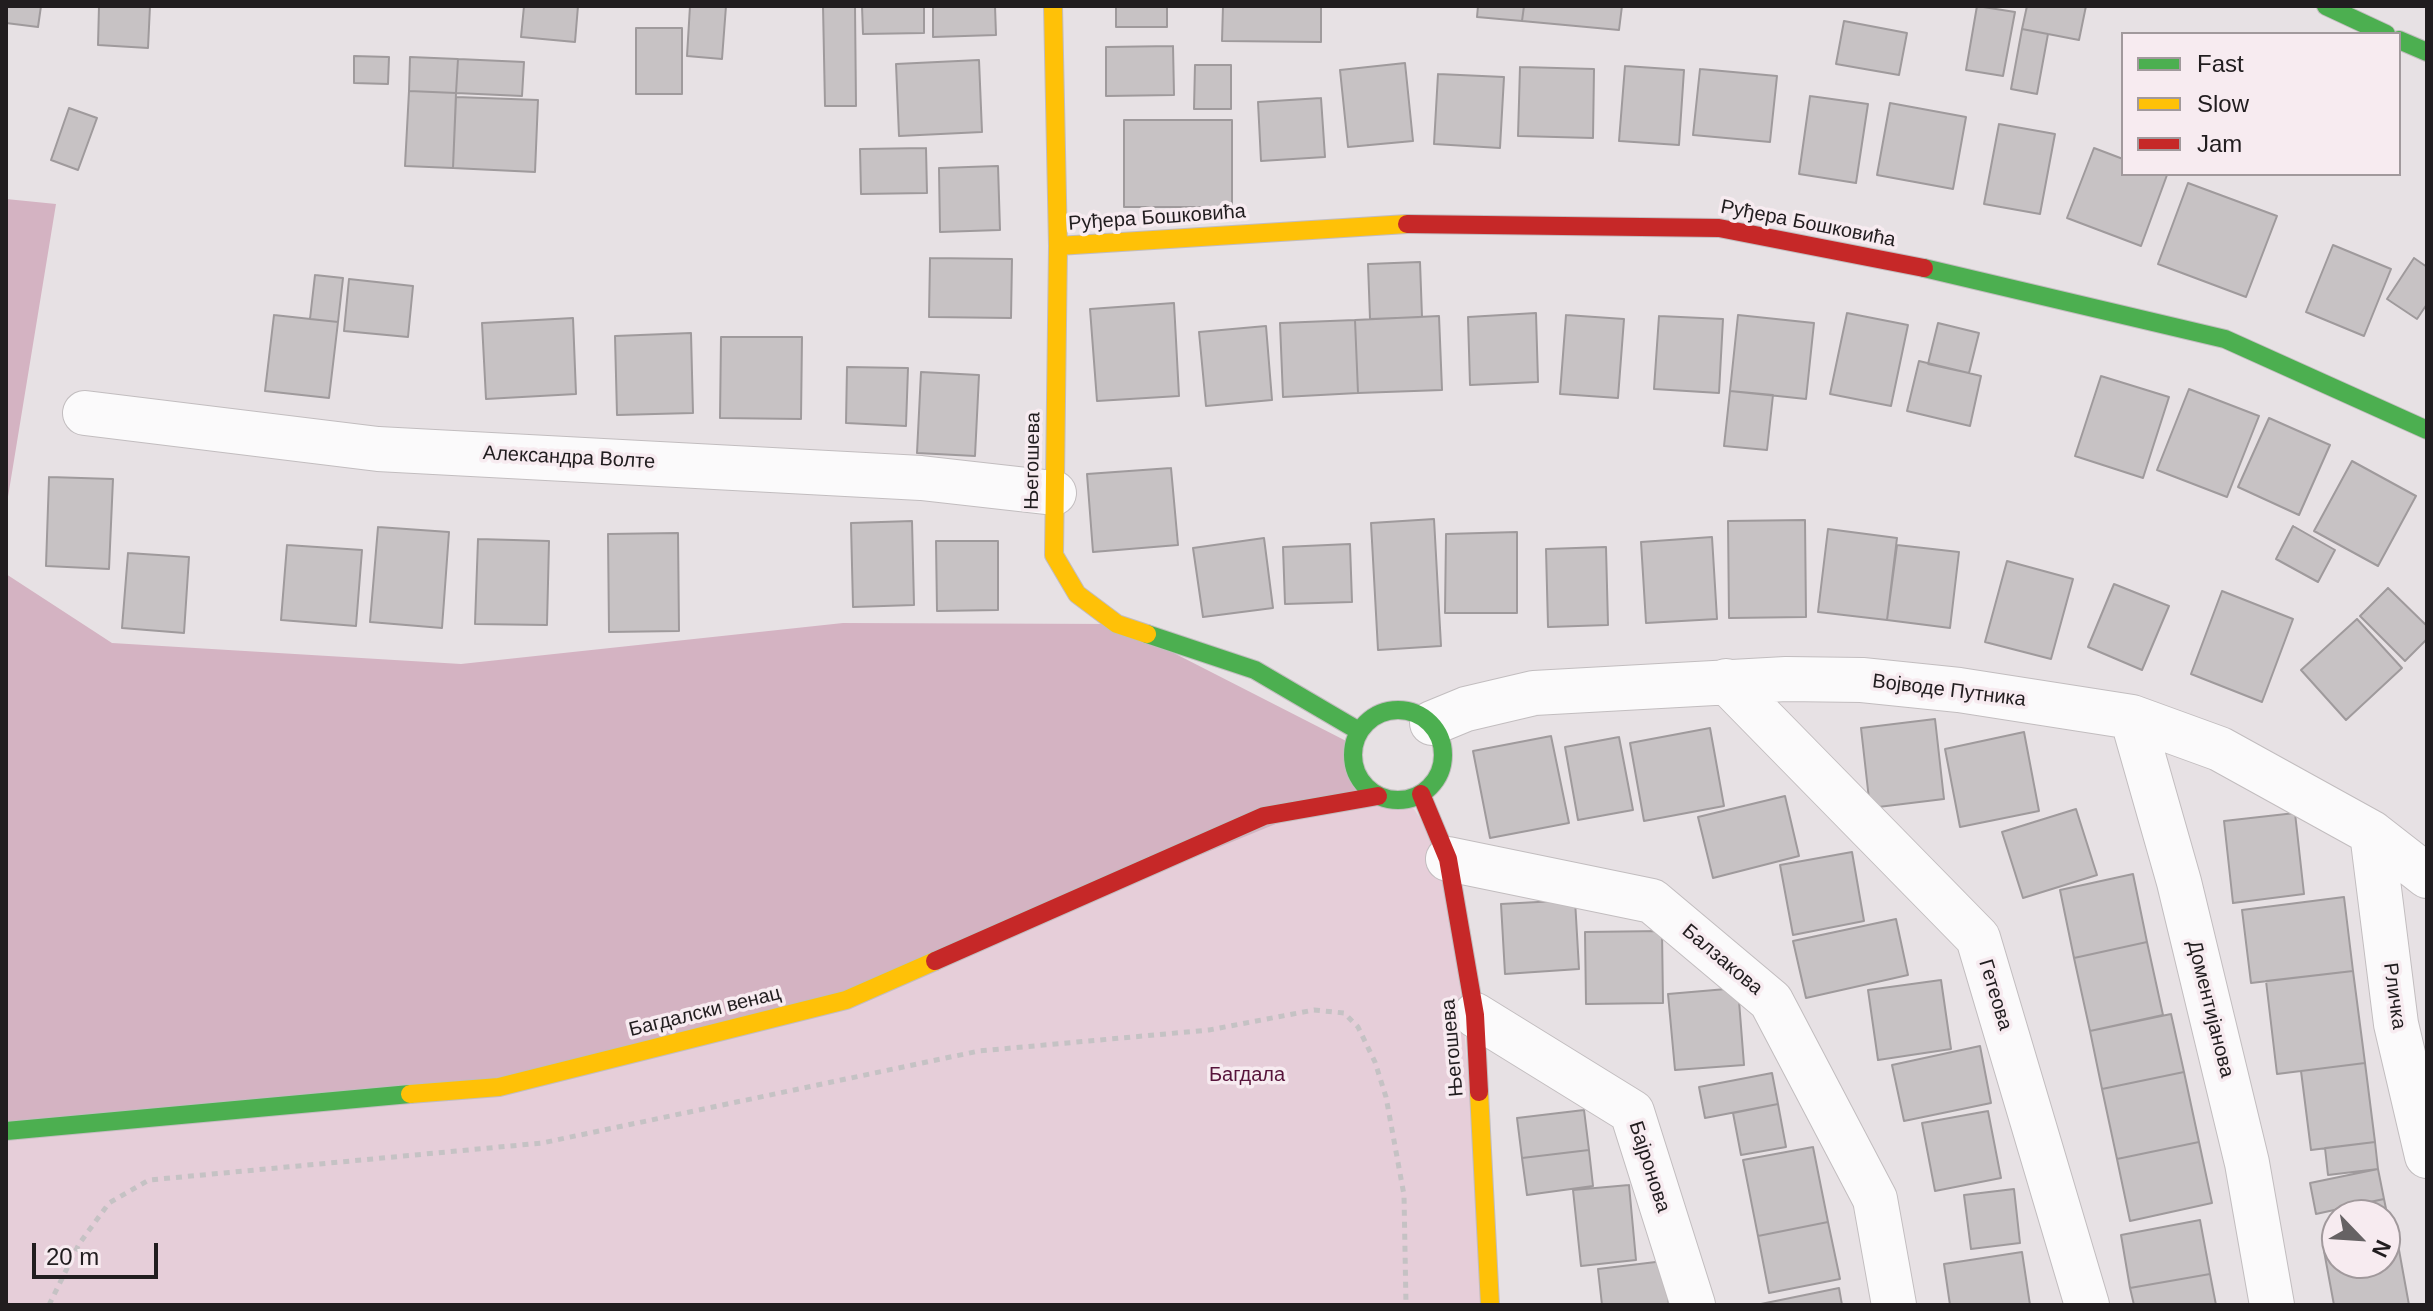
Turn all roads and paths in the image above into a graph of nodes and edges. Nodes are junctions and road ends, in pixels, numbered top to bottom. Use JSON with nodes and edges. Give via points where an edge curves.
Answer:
{"nodes":[{"id":1,"x":1053,"y":6,"type":"edge"},
{"id":2,"x":2326,"y":6,"type":"edge"},
{"id":3,"x":2382,"y":32,"type":"edge"},
{"id":4,"x":2401,"y":41,"type":"edge"},
{"id":5,"x":2427,"y":52,"type":"edge"},
{"id":6,"x":1058,"y":246,"type":"junction"},
{"id":7,"x":85,"y":413,"type":"dead end"},
{"id":8,"x":2427,"y":430,"type":"edge"},
{"id":9,"x":1054,"y":493,"type":"junction"},
{"id":10,"x":1726,"y":681,"type":"junction"},
{"id":11,"x":2132,"y":717,"type":"junction"},
{"id":12,"x":1432,"y":723,"type":"junction"},
{"id":13,"x":1359,"y":731,"type":"junction"},
{"id":14,"x":1421,"y":794,"type":"junction"},
{"id":15,"x":1378,"y":796,"type":"junction"},
{"id":16,"x":2372,"y":833,"type":"junction"},
{"id":17,"x":1448,"y":859,"type":"junction"},
{"id":18,"x":2427,"y":876,"type":"edge"},
{"id":19,"x":1475,"y":1015,"type":"junction"},
{"id":20,"x":6,"y":1131,"type":"edge"},
{"id":21,"x":2427,"y":1156,"type":"edge"},
{"id":22,"x":49,"y":1305,"type":"edge"},
{"id":23,"x":1406,"y":1305,"type":"edge"},
{"id":24,"x":1490,"y":1305,"type":"edge"},
{"id":25,"x":1693,"y":1305,"type":"edge"},
{"id":26,"x":1894,"y":1305,"type":"edge"},
{"id":27,"x":2087,"y":1305,"type":"edge"},
{"id":28,"x":2272,"y":1305,"type":"edge"}],
"edges":[{"from":1,"to":6,"type":"street","name":"Његошева"},
{"from":2,"to":3,"type":"street"},
{"from":4,"to":5,"type":"street"},
{"from":6,"to":8,"type":"street","name":"Руђера Бошковића","via":[[1435,222],[1719,228],[1998,283],[2225,339]]},
{"from":6,"to":9,"type":"street","name":"Његошева"},
{"from":7,"to":9,"type":"street","name":"Александра Волте","via":[[378,449],[921,478]]},
{"from":9,"to":13,"type":"street","name":"Његошева","via":[[1054,555],[1077,594],[1117,624],[1255,670]]},
{"from":10,"to":11,"type":"street","name":"Војводе Путника","via":[[1862,680]]},
{"from":10,"to":12,"type":"street","name":"Војводе Путника","via":[[1534,693]]},
{"from":10,"to":27,"type":"street","name":"Гетеова","via":[[1978,938]]},
{"from":11,"to":16,"type":"street","name":"Војводе Путника","via":[[2220,749]]},
{"from":11,"to":28,"type":"street","name":"Доментијанова","via":[[2179,882],[2247,1163]]},
{"from":12,"to":13,"type":"street","via":[[1397,709],[1382,712]]},
{"from":12,"to":14,"type":"street","via":[[1444,756],[1433,784]]},
{"from":13,"to":15,"type":"street","via":[[1354,745],[1357,774]]},
{"from":14,"to":15,"type":"street","via":[[1392,800]]},
{"from":14,"to":17,"type":"street","name":"Његошева"},
{"from":15,"to":20,"type":"street","name":"Багдалски венац","via":[[1264,816],[846,1000],[499,1087]]},
{"from":16,"to":18,"type":"street","name":"Војводе Путника"},
{"from":16,"to":21,"type":"street","name":"Рличка","via":[[2396,1024]]},
{"from":17,"to":19,"type":"street","name":"Његошева"},
{"from":17,"to":26,"type":"street","name":"Балзакова","via":[[1652,901],[1771,1001],[1875,1199]]},
{"from":19,"to":24,"type":"street","name":"Његошева"},
{"from":19,"to":25,"type":"street","name":"Бајронова","via":[[1632,1112]]},
{"from":22,"to":23,"type":"path","via":[[79,1244],[109,1203],[149,1180],[542,1143],[979,1051],[1209,1030],[1314,1010],[1344,1013],[1358,1027],[1382,1085],[1404,1195]]}]}
